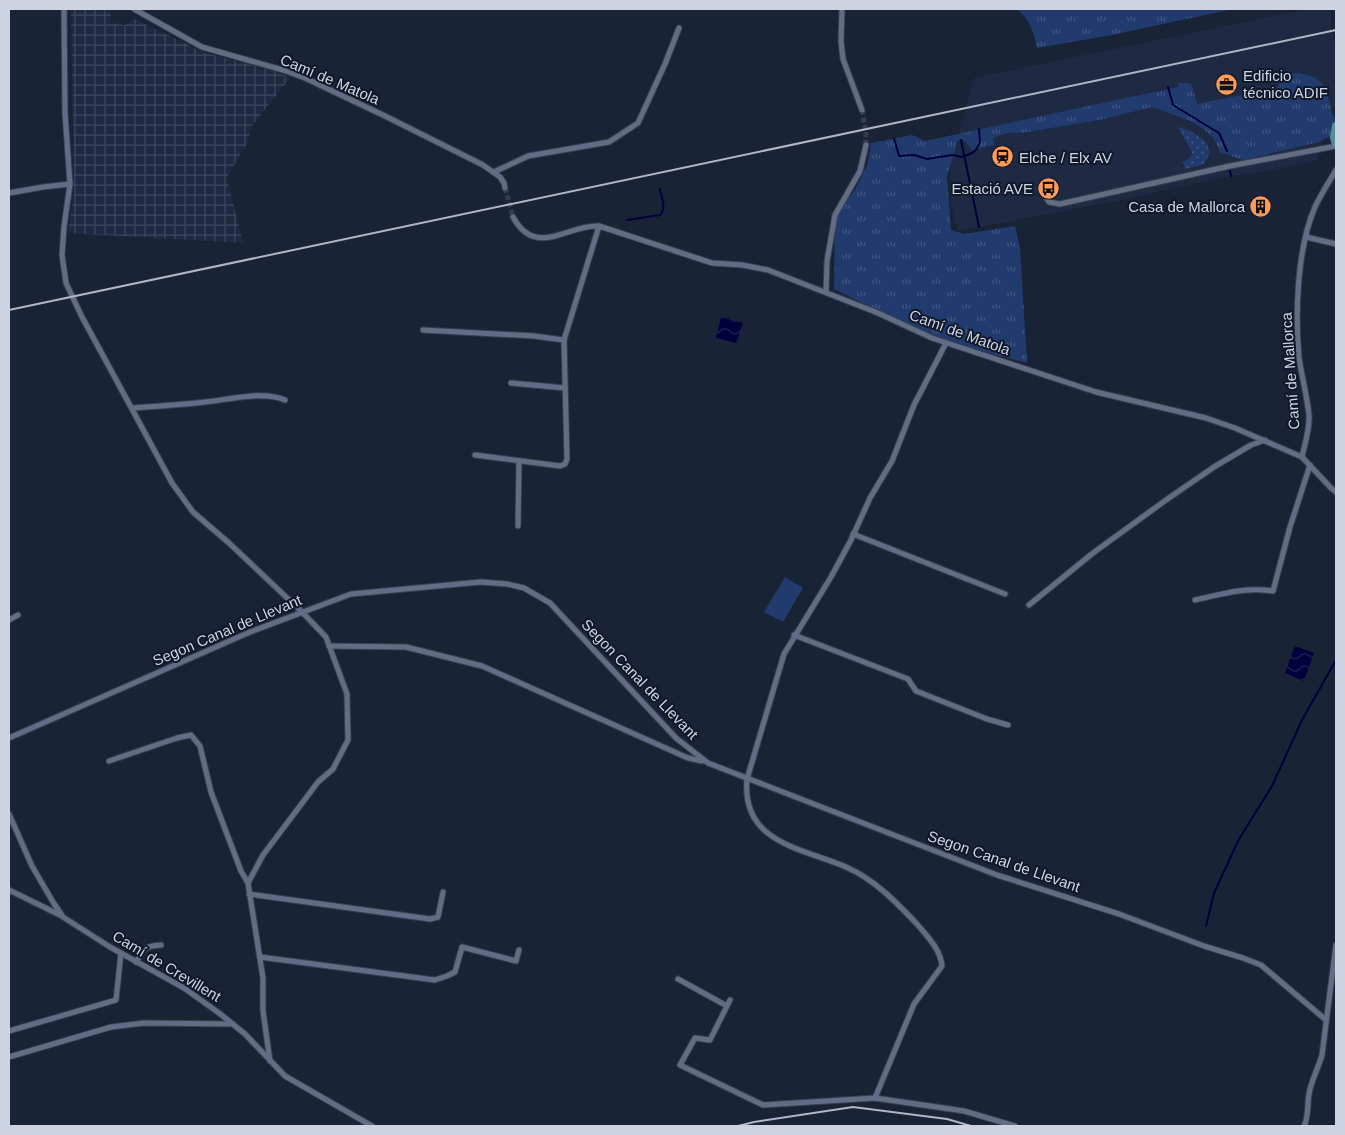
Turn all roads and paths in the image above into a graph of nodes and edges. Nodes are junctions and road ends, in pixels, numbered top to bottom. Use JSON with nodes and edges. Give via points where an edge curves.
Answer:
{"nodes":[{"id":1,"x":64,"y":9,"type":"edge"},
{"id":2,"x":134,"y":9,"type":"edge"},
{"id":3,"x":842,"y":9,"type":"edge"},
{"id":4,"x":679,"y":28,"type":"dead end"},
{"id":5,"x":862,"y":110,"type":"tunnel mouth"},
{"id":6,"x":1336,"y":126,"type":"edge"},
{"id":7,"x":1336,"y":142,"type":"edge"},
{"id":8,"x":866,"y":145,"type":"tunnel mouth"},
{"id":9,"x":1320,"y":149,"type":"junction"},
{"id":10,"x":1336,"y":171,"type":"edge"},
{"id":11,"x":494,"y":172,"type":"junction"},
{"id":12,"x":70,"y":184,"type":"junction"},
{"id":13,"x":505,"y":188,"type":"tunnel mouth"},
{"id":14,"x":9,"y":193,"type":"edge"},
{"id":15,"x":1046,"y":197,"type":"dead end"},
{"id":16,"x":513,"y":217,"type":"tunnel mouth"},
{"id":17,"x":599,"y":226,"type":"junction"},
{"id":18,"x":1306,"y":237,"type":"junction"},
{"id":19,"x":1336,"y":244,"type":"edge"},
{"id":20,"x":826,"y":292,"type":"junction"},
{"id":21,"x":423,"y":330,"type":"dead end"},
{"id":22,"x":564,"y":340,"type":"junction"},
{"id":23,"x":946,"y":343,"type":"junction"},
{"id":24,"x":511,"y":383,"type":"dead end"},
{"id":25,"x":565,"y":388,"type":"junction"},
{"id":26,"x":285,"y":400,"type":"dead end"},
{"id":27,"x":132,"y":408,"type":"junction"},
{"id":28,"x":1265,"y":440,"type":"junction"},
{"id":29,"x":475,"y":455,"type":"dead end"},
{"id":30,"x":1302,"y":457,"type":"junction"},
{"id":31,"x":519,"y":461,"type":"junction"},
{"id":32,"x":1310,"y":465,"type":"junction"},
{"id":33,"x":1336,"y":492,"type":"edge"},
{"id":34,"x":518,"y":526,"type":"dead end"},
{"id":35,"x":853,"y":534,"type":"junction"},
{"id":36,"x":1005,"y":594,"type":"dead end"},
{"id":37,"x":1195,"y":600,"type":"dead end"},
{"id":38,"x":1028,"y":605,"type":"dead end"},
{"id":39,"x":302,"y":612,"type":"junction"},
{"id":40,"x":18,"y":615,"type":"dead end"},
{"id":41,"x":9,"y":620,"type":"edge"},
{"id":42,"x":794,"y":635,"type":"junction"},
{"id":43,"x":330,"y":646,"type":"junction"},
{"id":44,"x":1008,"y":725,"type":"dead end"},
{"id":45,"x":9,"y":738,"type":"edge"},
{"id":46,"x":109,"y":761,"type":"dead end"},
{"id":47,"x":705,"y":761,"type":"junction"},
{"id":48,"x":747,"y":779,"type":"junction"},
{"id":49,"x":9,"y":814,"type":"edge"},
{"id":50,"x":248,"y":883,"type":"junction"},
{"id":51,"x":9,"y":890,"type":"edge"},
{"id":52,"x":444,"y":892,"type":"dead end"},
{"id":53,"x":249,"y":894,"type":"junction"},
{"id":54,"x":63,"y":917,"type":"junction"},
{"id":55,"x":161,"y":945,"type":"dead end"},
{"id":56,"x":1336,"y":945,"type":"edge"},
{"id":57,"x":519,"y":950,"type":"dead end"},
{"id":58,"x":121,"y":953,"type":"junction"},
{"id":59,"x":260,"y":957,"type":"junction"},
{"id":60,"x":136,"y":962,"type":"junction"},
{"id":61,"x":678,"y":979,"type":"dead end"},
{"id":62,"x":730,"y":1000,"type":"dead end"},
{"id":63,"x":727,"y":1006,"type":"junction"},
{"id":64,"x":1326,"y":1020,"type":"junction"},
{"id":65,"x":233,"y":1024,"type":"junction"},
{"id":66,"x":9,"y":1031,"type":"edge"},
{"id":67,"x":9,"y":1057,"type":"edge"},
{"id":68,"x":270,"y":1061,"type":"junction"},
{"id":69,"x":875,"y":1098,"type":"junction"},
{"id":70,"x":372,"y":1126,"type":"edge"},
{"id":71,"x":1015,"y":1126,"type":"edge"},
{"id":72,"x":1304,"y":1126,"type":"edge"}],
"edges":[{"from":1,"to":12,"type":"street"},
{"from":2,"to":11,"type":"street","name":"Camí de Matola","via":[[202,47],[305,78]]},
{"from":3,"to":5,"type":"street","via":[[843,59]]},
{"from":4,"to":11,"type":"street","via":[[638,124],[609,142],[528,156]]},
{"from":6,"to":7,"type":"main road"},
{"from":7,"to":9,"type":"street"},
{"from":7,"to":9,"type":"street"},
{"from":8,"to":20,"type":"street","via":[[860,170],[835,215],[827,261]]},
{"from":9,"to":15,"type":"street","via":[[1060,204],[1049,202]]},
{"from":10,"to":18,"type":"street","name":"Camí de Mallorca","via":[[1315,207]]},
{"from":11,"to":13,"type":"street","name":"Camí de Matola"},
{"from":12,"to":14,"type":"street"},
{"from":12,"to":27,"type":"street","via":[[62,255],[66,282]]},
{"from":16,"to":17,"type":"street","name":"Camí de Matola","via":[[526,232],[545,238],[558,237],[589,225]]},
{"from":17,"to":20,"type":"street","name":"Camí de Matola","via":[[712,263],[768,270]]},
{"from":17,"to":22,"type":"street"},
{"from":18,"to":19,"type":"street"},
{"from":18,"to":30,"type":"street","name":"Camí de Mallorca","via":[[1301,260],[1297,330],[1309,416]]},
{"from":20,"to":23,"type":"street","name":"Camí de Matola"},
{"from":21,"to":22,"type":"street"},
{"from":22,"to":25,"type":"street"},
{"from":23,"to":28,"type":"street","name":"Camí de Matola","via":[[1096,392],[1206,418]]},
{"from":23,"to":35,"type":"street","via":[[914,405],[892,462]]},
{"from":24,"to":25,"type":"street"},
{"from":25,"to":31,"type":"street","via":[[565,464]]},
{"from":26,"to":27,"type":"street","via":[[277,396],[247,397]]},
{"from":27,"to":39,"type":"street","via":[[172,483],[193,512]]},
{"from":28,"to":30,"type":"street","name":"Camí de Matola"},
{"from":28,"to":38,"type":"street","via":[[1214,467],[1166,500]]},
{"from":29,"to":31,"type":"street"},
{"from":30,"to":32,"type":"street","name":"Camí de Matola"},
{"from":31,"to":34,"type":"street"},
{"from":32,"to":33,"type":"street","name":"Camí de Matola"},
{"from":32,"to":37,"type":"street","via":[[1273,591],[1241,590]]},
{"from":35,"to":36,"type":"street"},
{"from":35,"to":42,"type":"street","via":[[831,577]]},
{"from":39,"to":43,"type":"street"},
{"from":39,"to":45,"type":"street","name":"Segon Canal de Llevant"},
{"from":39,"to":47,"type":"street","name":"Segon Canal de Llevant","via":[[351,594],[481,582],[524,588],[550,603],[676,738]]},
{"from":40,"to":41,"type":"street"},
{"from":42,"to":44,"type":"street","via":[[908,679],[916,691]]},
{"from":42,"to":48,"type":"street","via":[[779,668]]},
{"from":43,"to":47,"type":"street","via":[[406,648],[482,666],[688,758]]},
{"from":43,"to":50,"type":"street","via":[[347,694],[348,740],[334,769],[318,782],[263,855]]},
{"from":46,"to":50,"type":"street","via":[[191,735],[200,746],[211,792]]},
{"from":47,"to":48,"type":"street","name":"Segon Canal de Llevant"},
{"from":48,"to":64,"type":"street","name":"Segon Canal de Llevant","via":[[997,875],[1261,965]]},
{"from":48,"to":69,"type":"street","via":[[747,795],[762,828],[773,838],[846,867],[872,882],[895,900],[941,956],[942,966],[914,1004]]},
{"from":49,"to":54,"type":"street","name":"Camí de Crevillent","via":[[32,866]]},
{"from":50,"to":53,"type":"street"},
{"from":51,"to":54,"type":"street"},
{"from":52,"to":53,"type":"street","via":[[438,917],[430,919]]},
{"from":53,"to":59,"type":"street"},
{"from":54,"to":58,"type":"street","name":"Camí de Crevillent"},
{"from":55,"to":60,"type":"street","via":[[149,946]]},
{"from":56,"to":64,"type":"street"},
{"from":57,"to":59,"type":"street","via":[[516,961],[462,947],[455,972],[435,980]]},
{"from":58,"to":60,"type":"street","name":"Camí de Crevillent"},
{"from":58,"to":66,"type":"street","via":[[116,1000]]},
{"from":59,"to":68,"type":"street"},
{"from":60,"to":65,"type":"street","name":"Camí de Crevillent","via":[[184,988]]},
{"from":61,"to":63,"type":"street"},
{"from":62,"to":63,"type":"street"},
{"from":63,"to":69,"type":"street","via":[[710,1040],[695,1038],[680,1065],[763,1105]]},
{"from":64,"to":72,"type":"street","via":[[1322,1055],[1312,1081]]},
{"from":65,"to":67,"type":"street","via":[[144,1023],[111,1027]]},
{"from":65,"to":68,"type":"street","name":"Camí de Crevillent"},
{"from":68,"to":70,"type":"street","name":"Camí de Crevillent","via":[[292,1080]]},
{"from":69,"to":71,"type":"street","via":[[964,1111]]}]}
